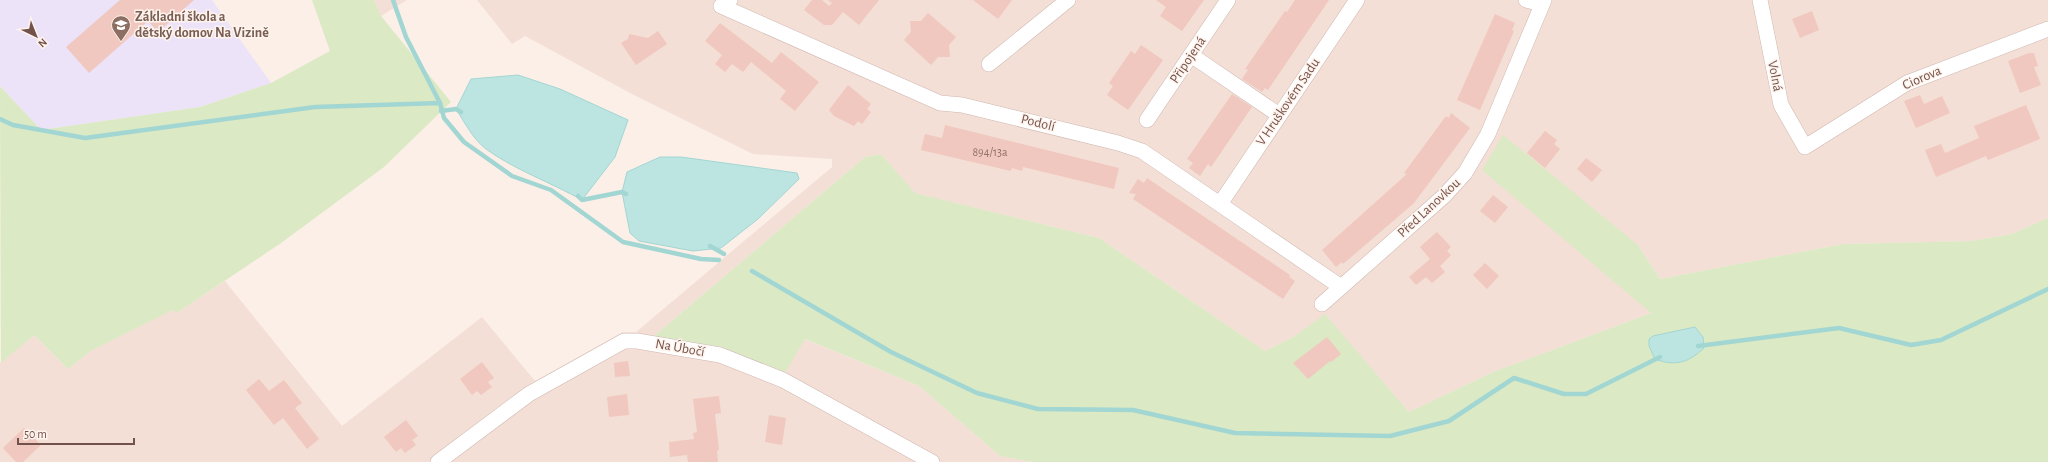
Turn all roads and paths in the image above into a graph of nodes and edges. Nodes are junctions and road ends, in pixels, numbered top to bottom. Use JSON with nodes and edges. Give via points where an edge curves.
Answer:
{"nodes":[{"id":1,"x":730,"y":0,"type":"edge"},
{"id":2,"x":1068,"y":0,"type":"edge"},
{"id":3,"x":1228,"y":0,"type":"edge"},
{"id":4,"x":1357,"y":0,"type":"edge"},
{"id":5,"x":1526,"y":0,"type":"edge"},
{"id":6,"x":1760,"y":0,"type":"edge"},
{"id":7,"x":1543,"y":2,"type":"edge"},
{"id":8,"x":2048,"y":29,"type":"edge"},
{"id":9,"x":1191,"y":55,"type":"junction"},
{"id":10,"x":989,"y":64,"type":"dead end"},
{"id":11,"x":1279,"y":115,"type":"junction"},
{"id":12,"x":1147,"y":120,"type":"dead end"},
{"id":13,"x":1805,"y":147,"type":"joint"},
{"id":14,"x":1220,"y":204,"type":"junction"},
{"id":15,"x":1341,"y":287,"type":"junction"},
{"id":16,"x":1322,"y":304,"type":"dead end"},
{"id":17,"x":438,"y":462,"type":"edge"},
{"id":18,"x":932,"y":462,"type":"edge"}],
"edges":[{"from":1,"to":14,"type":"street","name":"Podolí","via":[[721,6],[940,103],[962,105],[1142,151]]},
{"from":2,"to":10,"type":"street"},
{"from":3,"to":9,"type":"street","name":"Připojená"},
{"from":4,"to":11,"type":"street","name":"V Hruškovém Sadu"},
{"from":5,"to":7,"type":"street"},
{"from":6,"to":13,"type":"street","name":"Volná","via":[[1781,105]]},
{"from":7,"to":15,"type":"street","name":"Před Lanovkou","via":[[1488,134],[1465,173],[1444,196]]},
{"from":8,"to":13,"type":"street","name":"Ciorova","via":[[1907,83]]},
{"from":9,"to":11,"type":"street"},
{"from":9,"to":12,"type":"street","name":"Připojená"},
{"from":11,"to":14,"type":"street","name":"V Hruškovém Sadu"},
{"from":14,"to":15,"type":"street","name":"Podolí"},
{"from":15,"to":16,"type":"street","name":"Před Lanovkou"},
{"from":17,"to":18,"type":"street","name":"Na Úbočí","via":[[529,394],[624,341],[637,341],[720,355],[783,380]]}]}
